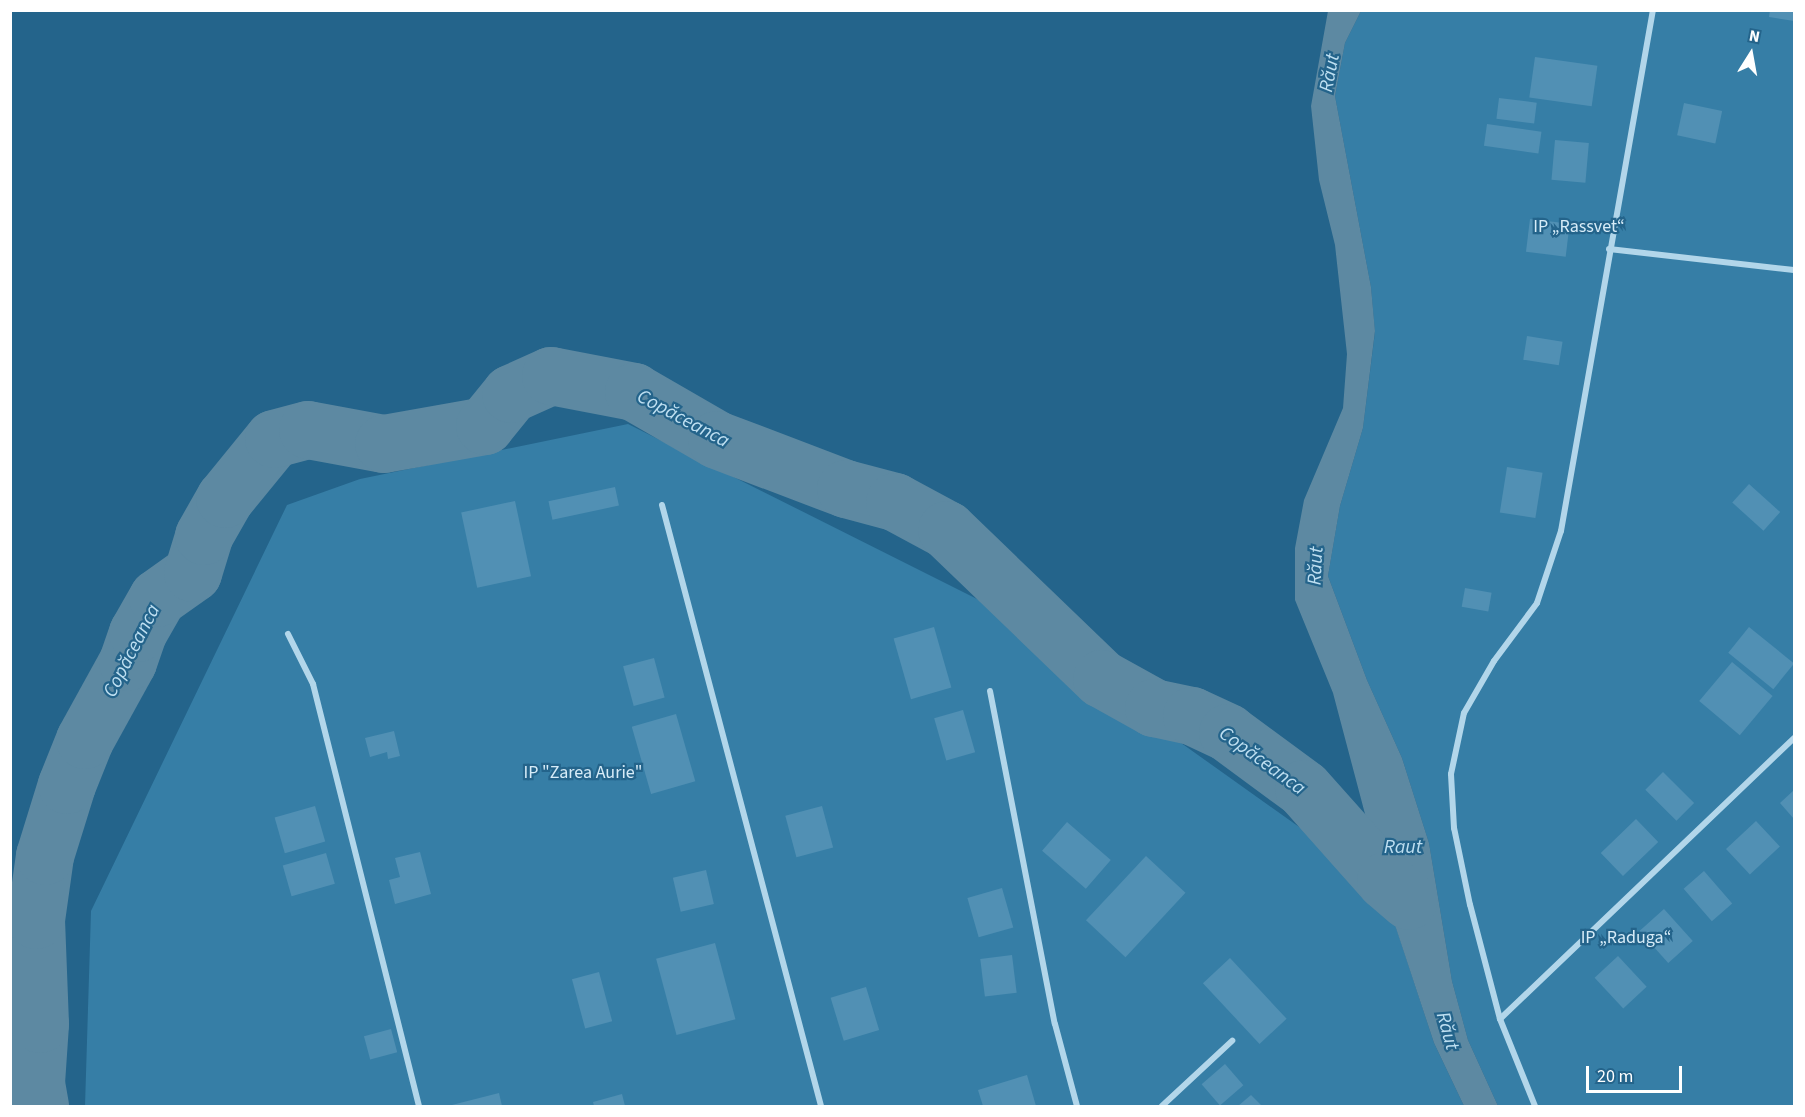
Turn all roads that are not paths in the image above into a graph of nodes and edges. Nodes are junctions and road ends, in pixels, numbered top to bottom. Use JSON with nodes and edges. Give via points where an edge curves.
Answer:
{"nodes":[{"id":1,"x":1653,"y":10,"type":"edge"},
{"id":2,"x":1609,"y":249,"type":"junction"},
{"id":3,"x":1794,"y":270,"type":"edge"},
{"id":4,"x":662,"y":505,"type":"dead end"},
{"id":5,"x":288,"y":634,"type":"dead end"},
{"id":6,"x":990,"y":691,"type":"dead end"},
{"id":7,"x":1794,"y":738,"type":"edge"},
{"id":8,"x":1500,"y":1019,"type":"junction"},
{"id":9,"x":1232,"y":1041,"type":"dead end"},
{"id":10,"x":419,"y":1107,"type":"edge"},
{"id":11,"x":821,"y":1107,"type":"edge"},
{"id":12,"x":1077,"y":1107,"type":"edge"},
{"id":13,"x":1162,"y":1107,"type":"edge"},
{"id":14,"x":1535,"y":1107,"type":"edge"}],
"edges":[{"from":1,"to":2,"type":"street"},
{"from":2,"to":3,"type":"street"},
{"from":2,"to":8,"type":"street","via":[[1561,531],[1537,603],[1494,661],[1464,713],[1451,774],[1454,828]]},
{"from":4,"to":11,"type":"street"},
{"from":5,"to":10,"type":"street","via":[[313,684]]},
{"from":6,"to":12,"type":"street","via":[[1055,1024]]},
{"from":7,"to":8,"type":"street"},
{"from":8,"to":14,"type":"street"},
{"from":9,"to":13,"type":"street"}]}
